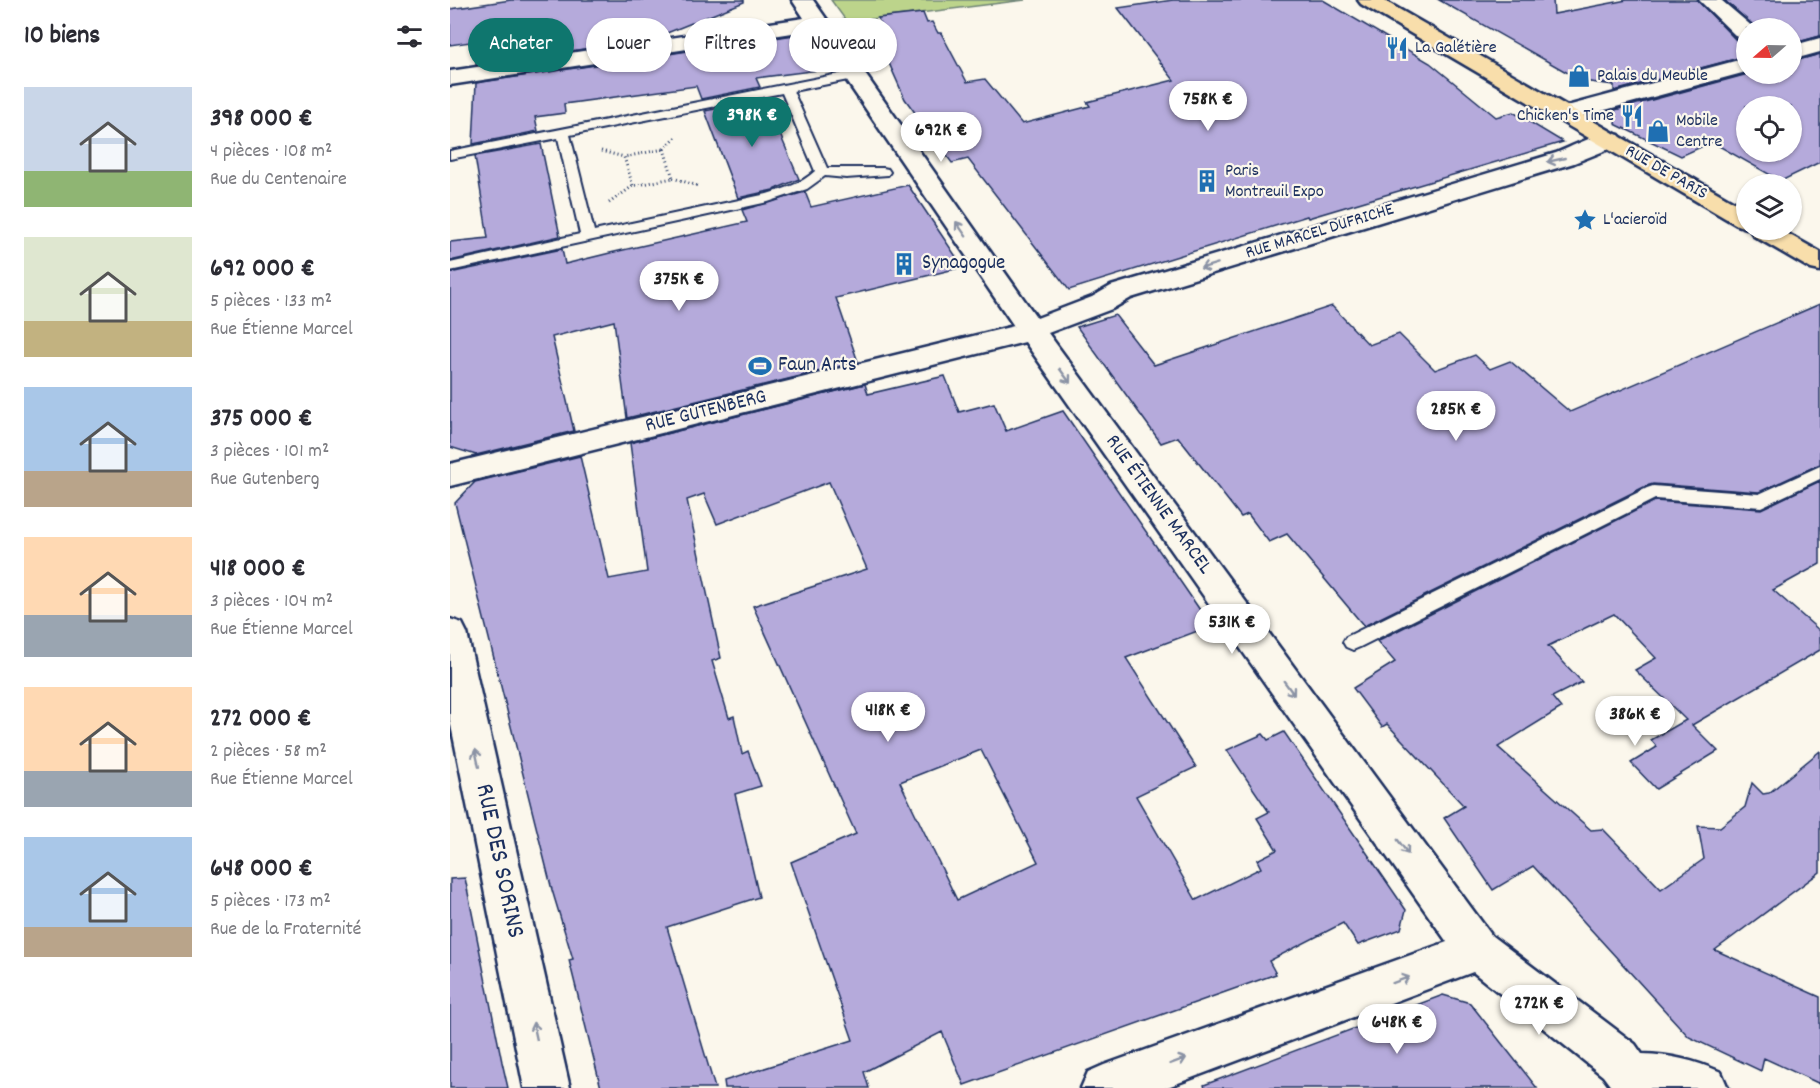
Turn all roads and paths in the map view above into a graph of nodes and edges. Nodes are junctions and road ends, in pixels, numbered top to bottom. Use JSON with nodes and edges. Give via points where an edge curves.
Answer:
{"nodes":[{"id":1,"x":802,"y":0,"type":"edge"},
{"id":2,"x":1368,"y":0,"type":"edge"},
{"id":3,"x":1710,"y":0,"type":"edge"},
{"id":4,"x":814,"y":18,"type":"edge"},
{"id":5,"x":1736,"y":24,"type":"edge"},
{"id":6,"x":789,"y":26,"type":"edge"},
{"id":7,"x":1820,"y":45,"type":"edge"},
{"id":8,"x":1802,"y":50,"type":"edge"},
{"id":9,"x":1736,"y":68,"type":"edge"},
{"id":10,"x":852,"y":72,"type":"edge"},
{"id":11,"x":854,"y":75,"type":"junction"},
{"id":12,"x":450,"y":78,"type":"edge"},
{"id":13,"x":786,"y":88,"type":"junction"},
{"id":14,"x":1564,"y":114,"type":"junction"},
{"id":15,"x":563,"y":132,"type":"junction"},
{"id":16,"x":1611,"y":140,"type":"junction"},
{"id":17,"x":450,"y":155,"type":"edge"},
{"id":18,"x":822,"y":172,"type":"junction"},
{"id":19,"x":883,"y":172,"type":"dead end"},
{"id":20,"x":673,"y":177,"type":"joint"},
{"id":21,"x":1736,"y":214,"type":"edge"},
{"id":22,"x":588,"y":237,"type":"junction"},
{"id":23,"x":1780,"y":240,"type":"edge"},
{"id":24,"x":1820,"y":263,"type":"edge"},
{"id":25,"x":450,"y":267,"type":"edge"},
{"id":26,"x":1031,"y":329,"type":"junction"},
{"id":27,"x":1820,"y":472,"type":"edge"},
{"id":28,"x":450,"y":475,"type":"edge"},
{"id":29,"x":450,"y":633,"type":"edge"},
{"id":30,"x":1353,"y":642,"type":"dead end"},
{"id":31,"x":1477,"y":950,"type":"junction"},
{"id":32,"x":1636,"y":1082,"type":"edge"},
{"id":33,"x":547,"y":1088,"type":"edge"},
{"id":34,"x":1104,"y":1088,"type":"edge"},
{"id":35,"x":1705,"y":1088,"type":"edge"}],
"edges":[{"from":1,"to":4,"type":"street","name":"RUE ÉTIENNE MARCEL"},
{"from":2,"to":14,"type":"main road","name":"RUE DE PARIS"},
{"from":3,"to":5,"type":"street"},
{"from":6,"to":12,"type":"street"},
{"from":7,"to":8,"type":"street"},
{"from":9,"to":14,"type":"street"},
{"from":10,"to":11,"type":"street","name":"RUE ÉTIENNE MARCEL"},
{"from":11,"to":13,"type":"lane"},
{"from":26,"to":11,"type":"street","name":"RUE ÉTIENNE MARCEL","one_way":true},
{"from":13,"to":15,"type":"lane"},
{"from":13,"to":18,"type":"lane"},
{"from":14,"to":16,"type":"main road","name":"RUE DE PARIS"},
{"from":15,"to":17,"type":"lane"},
{"from":15,"to":22,"type":"lane"},
{"from":16,"to":21,"type":"main road","name":"RUE DE PARIS"},
{"from":16,"to":26,"type":"street","name":"RUE MARCEL DUFRICHE","one_way":true,"via":[[1565,158],[1121,292]]},
{"from":18,"to":19,"type":"lane"},
{"from":18,"to":22,"type":"lane","via":[[811,183],[795,190]]},
{"from":20,"to":20,"type":"path","via":[[633,186],[624,157],[664,149]]},
{"from":22,"to":25,"type":"lane"},
{"from":23,"to":24,"type":"main road"},
{"from":26,"to":28,"type":"street","name":"RUE GUTENBERG","via":[[1012,337]]},
{"from":26,"to":31,"type":"street","name":"RUE ÉTIENNE MARCEL","one_way":true},
{"from":27,"to":30,"type":"lane","via":[[1761,501],[1653,492]]},
{"from":33,"to":29,"type":"street","name":"RUE DES SORINS","one_way":true},
{"from":31,"to":32,"type":"street","name":"RUE ÉTIENNE MARCEL","via":[[1618,1060]]},
{"from":34,"to":31,"type":"street","one_way":true},
{"from":32,"to":35,"type":"street","via":[[1674,1078]]}]}
